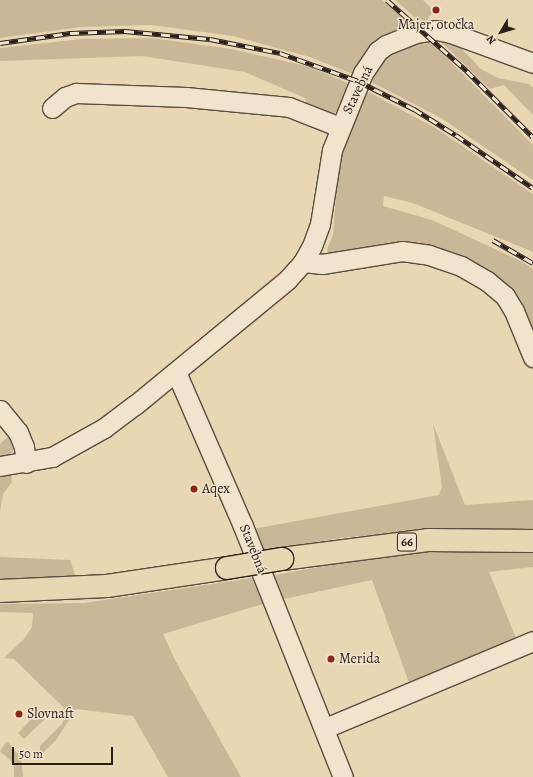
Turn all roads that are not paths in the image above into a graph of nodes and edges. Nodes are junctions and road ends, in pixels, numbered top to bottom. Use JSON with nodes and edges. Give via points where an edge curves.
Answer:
{"nodes":[{"id":1,"x":532,"y":66,"type":"edge"},
{"id":2,"x":52,"y":108,"type":"dead end"},
{"id":3,"x":340,"y":127,"type":"junction"},
{"id":4,"x":303,"y":262,"type":"junction"},
{"id":5,"x":533,"y":356,"type":"edge"},
{"id":6,"x":176,"y":372,"type":"junction"},
{"id":7,"x":0,"y":410,"type":"edge"},
{"id":8,"x":26,"y":463,"type":"junction"},
{"id":9,"x":0,"y":466,"type":"edge"},
{"id":10,"x":533,"y":541,"type":"edge"},
{"id":11,"x":0,"y":591,"type":"edge"},
{"id":12,"x":25,"y":591,"type":"junction"},
{"id":13,"x":0,"y":596,"type":"edge"},
{"id":14,"x":533,"y":641,"type":"edge"},
{"id":15,"x":325,"y":728,"type":"junction"},
{"id":16,"x":343,"y":777,"type":"edge"}],
"edges":[{"from":1,"to":3,"type":"street","name":"Stavebná","via":[[451,32],[424,31],[400,38],[378,51],[363,73]]},
{"from":2,"to":3,"type":"street","via":[[65,97],[76,93],[186,97],[289,107]]},
{"from":3,"to":4,"type":"street","name":"Stavebná","via":[[332,150],[320,224]]},
{"from":4,"to":5,"type":"street","via":[[322,264],[402,251],[460,266],[487,280],[505,296]]},
{"from":4,"to":6,"type":"street","name":"Stavebná","via":[[266,298]]},
{"from":6,"to":8,"type":"street","name":"Stavebná","via":[[135,405],[79,443],[52,457]]},
{"from":6,"to":15,"type":"street","name":"Stavebná","via":[[243,526]]},
{"from":7,"to":8,"type":"street","via":[[18,432],[24,447]]},
{"from":8,"to":9,"type":"street","name":"Stavebná"},
{"from":10,"to":12,"type":"main road","number":"66","bridge":true,"via":[[428,540],[107,586]]},
{"from":11,"to":12,"type":"main road","number":"66"},
{"from":12,"to":13,"type":"street"},
{"from":14,"to":15,"type":"street"},
{"from":15,"to":16,"type":"street","name":"Stavebná"}]}
